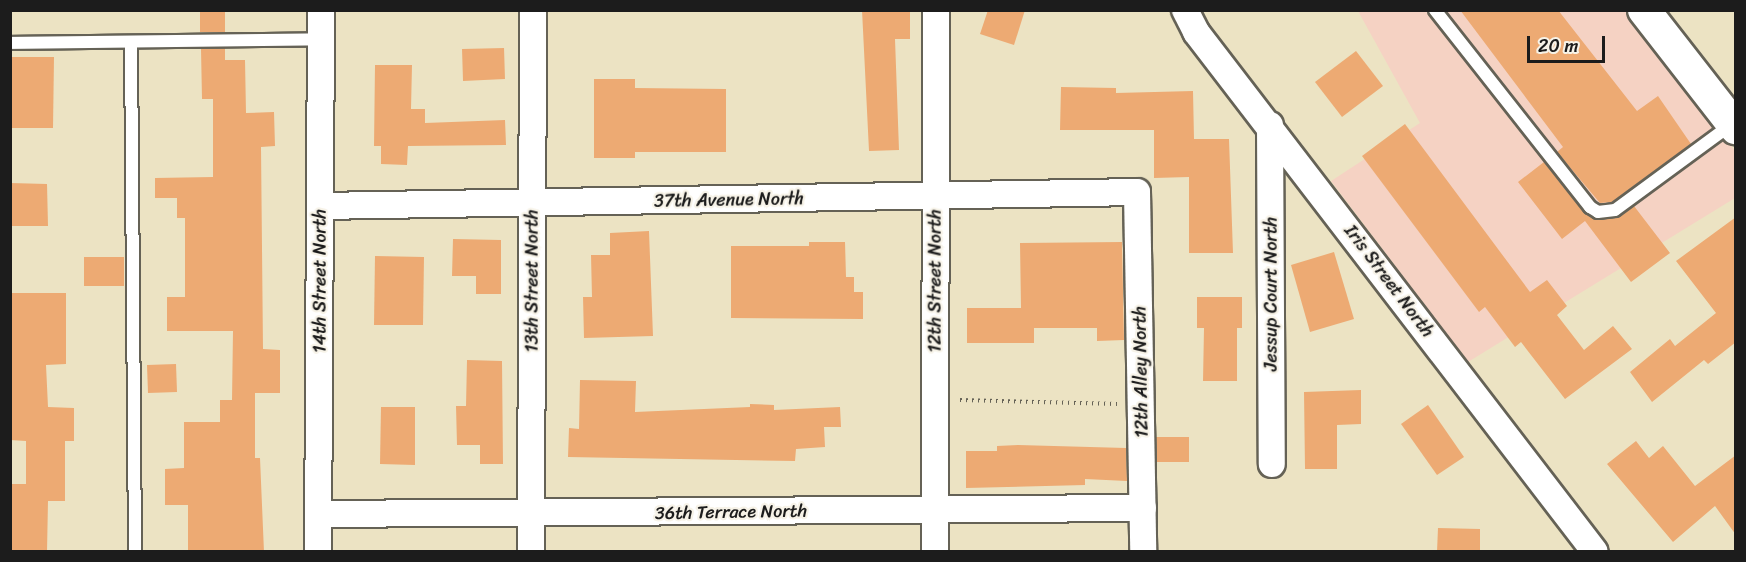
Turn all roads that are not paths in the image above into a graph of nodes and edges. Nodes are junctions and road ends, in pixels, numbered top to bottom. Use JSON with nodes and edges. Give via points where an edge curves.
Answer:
{"nodes":[{"id":1,"x":321,"y":10,"type":"edge"},
{"id":2,"x":533,"y":10,"type":"edge"},
{"id":3,"x":936,"y":10,"type":"edge"},
{"id":4,"x":1185,"y":10,"type":"edge"},
{"id":5,"x":1435,"y":10,"type":"edge"},
{"id":6,"x":1644,"y":10,"type":"edge"},
{"id":7,"x":321,"y":39,"type":"junction"},
{"id":8,"x":131,"y":42,"type":"junction"},
{"id":9,"x":10,"y":43,"type":"edge"},
{"id":10,"x":1270,"y":124,"type":"junction"},
{"id":11,"x":1734,"y":126,"type":"edge"},
{"id":12,"x":1137,"y":192,"type":"joint"},
{"id":13,"x":936,"y":197,"type":"junction"},
{"id":14,"x":532,"y":203,"type":"junction"},
{"id":15,"x":320,"y":206,"type":"junction"},
{"id":16,"x":1272,"y":464,"type":"dead end"},
{"id":17,"x":1143,"y":508,"type":"junction"},
{"id":18,"x":935,"y":509,"type":"junction"},
{"id":19,"x":318,"y":514,"type":"junction"},
{"id":20,"x":530,"y":515,"type":"junction"},
{"id":21,"x":135,"y":552,"type":"edge"},
{"id":22,"x":318,"y":552,"type":"edge"},
{"id":23,"x":531,"y":552,"type":"edge"},
{"id":24,"x":935,"y":552,"type":"edge"},
{"id":25,"x":1143,"y":552,"type":"edge"},
{"id":26,"x":1595,"y":552,"type":"edge"}],
"edges":[{"from":1,"to":7,"type":"street","name":"14th Street North"},
{"from":2,"to":14,"type":"street","name":"13th Street North"},
{"from":3,"to":13,"type":"street","name":"12th Street North"},
{"from":4,"to":10,"type":"street","name":"Iris Street North","via":[[1196,32]]},
{"from":5,"to":11,"type":"lane","via":[[1590,207],[1598,212],[1615,210]]},
{"from":6,"to":11,"type":"street"},
{"from":7,"to":8,"type":"lane"},
{"from":7,"to":15,"type":"street","name":"14th Street North"},
{"from":8,"to":9,"type":"lane"},
{"from":8,"to":21,"type":"lane"},
{"from":10,"to":16,"type":"street","name":"Jessup Court North"},
{"from":10,"to":26,"type":"street","name":"Iris Street North"},
{"from":12,"to":13,"type":"street","name":"37th Avenue North"},
{"from":12,"to":17,"type":"street","name":"12th Alley North"},
{"from":13,"to":14,"type":"street","name":"37th Avenue North"},
{"from":13,"to":18,"type":"street","name":"12th Street North"},
{"from":14,"to":15,"type":"street","name":"37th Avenue North"},
{"from":14,"to":20,"type":"street","name":"13th Street North"},
{"from":15,"to":19,"type":"street","name":"14th Street North"},
{"from":17,"to":18,"type":"street","name":"36th Terrace North"},
{"from":17,"to":25,"type":"street","name":"12th Alley North"},
{"from":18,"to":20,"type":"street","name":"36th Terrace North"},
{"from":18,"to":24,"type":"street","name":"12th Street North"},
{"from":19,"to":20,"type":"street","name":"36th Terrace North"},
{"from":19,"to":22,"type":"street","name":"14th Street North"},
{"from":20,"to":23,"type":"street","name":"13th Street North"}]}
